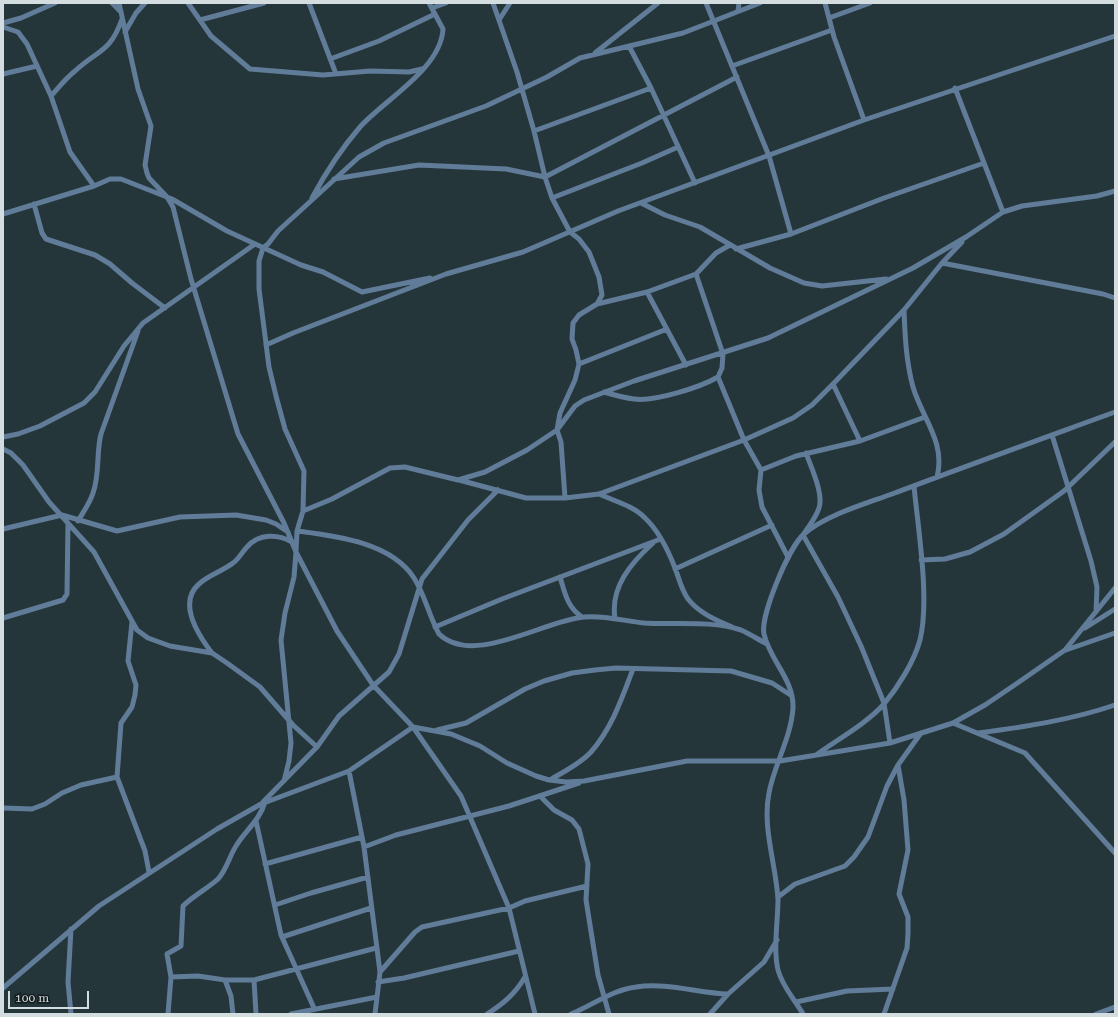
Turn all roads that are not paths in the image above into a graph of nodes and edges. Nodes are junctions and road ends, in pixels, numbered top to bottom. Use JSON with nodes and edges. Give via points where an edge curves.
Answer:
{"nodes":[{"id":1,"x":55,"y":3,"type":"edge"},
{"id":2,"x":112,"y":3,"type":"edge"},
{"id":3,"x":119,"y":3,"type":"edge"},
{"id":4,"x":145,"y":3,"type":"edge"},
{"id":5,"x":188,"y":3,"type":"edge"},
{"id":6,"x":264,"y":3,"type":"edge"},
{"id":7,"x":309,"y":3,"type":"edge"},
{"id":8,"x":446,"y":3,"type":"edge"},
{"id":9,"x":493,"y":3,"type":"edge"},
{"id":10,"x":510,"y":3,"type":"edge"},
{"id":11,"x":657,"y":3,"type":"edge"},
{"id":12,"x":706,"y":3,"type":"edge"},
{"id":13,"x":739,"y":3,"type":"edge"},
{"id":14,"x":760,"y":3,"type":"edge"},
{"id":15,"x":825,"y":3,"type":"edge"},
{"id":16,"x":870,"y":3,"type":"edge"},
{"id":17,"x":430,"y":6,"type":"edge"},
{"id":18,"x":738,"y":11,"type":"junction"},
{"id":19,"x":121,"y":12,"type":"junction"},
{"id":20,"x":436,"y":14,"type":"junction"},
{"id":21,"x":122,"y":18,"type":"junction"},
{"id":22,"x":829,"y":18,"type":"junction"},
{"id":23,"x":200,"y":20,"type":"junction"},
{"id":24,"x":499,"y":20,"type":"junction"},
{"id":25,"x":712,"y":21,"type":"junction"},
{"id":26,"x":3,"y":23,"type":"edge"},
{"id":27,"x":3,"y":28,"type":"edge"},
{"id":28,"x":832,"y":30,"type":"junction"},
{"id":29,"x":125,"y":32,"type":"junction"},
{"id":30,"x":1115,"y":36,"type":"edge"},
{"id":31,"x":629,"y":46,"type":"junction"},
{"id":32,"x":593,"y":54,"type":"junction"},
{"id":33,"x":330,"y":59,"type":"junction"},
{"id":34,"x":37,"y":66,"type":"junction"},
{"id":35,"x":732,"y":66,"type":"junction"},
{"id":36,"x":422,"y":69,"type":"junction"},
{"id":37,"x":3,"y":74,"type":"edge"},
{"id":38,"x":336,"y":74,"type":"junction"},
{"id":39,"x":737,"y":77,"type":"junction"},
{"id":40,"x":651,"y":88,"type":"junction"},
{"id":41,"x":955,"y":88,"type":"junction"},
{"id":42,"x":522,"y":89,"type":"junction"},
{"id":43,"x":51,"y":96,"type":"junction"},
{"id":44,"x":664,"y":115,"type":"junction"},
{"id":45,"x":864,"y":120,"type":"junction"},
{"id":46,"x":534,"y":131,"type":"junction"},
{"id":47,"x":678,"y":147,"type":"junction"},
{"id":48,"x":769,"y":156,"type":"junction"},
{"id":49,"x":984,"y":163,"type":"junction"},
{"id":50,"x":545,"y":176,"type":"junction"},
{"id":51,"x":333,"y":179,"type":"junction"},
{"id":52,"x":695,"y":183,"type":"junction"},
{"id":53,"x":94,"y":186,"type":"junction"},
{"id":54,"x":1115,"y":191,"type":"edge"},
{"id":55,"x":166,"y":197,"type":"junction"},
{"id":56,"x":552,"y":198,"type":"junction"},
{"id":57,"x":310,"y":202,"type":"junction"},
{"id":58,"x":34,"y":204,"type":"junction"},
{"id":59,"x":641,"y":204,"type":"junction"},
{"id":60,"x":1003,"y":212,"type":"junction"},
{"id":61,"x":3,"y":214,"type":"edge"},
{"id":62,"x":570,"y":232,"type":"junction"},
{"id":63,"x":791,"y":234,"type":"junction"},
{"id":64,"x":966,"y":237,"type":"junction"},
{"id":65,"x":255,"y":244,"type":"junction"},
{"id":66,"x":730,"y":245,"type":"junction"},
{"id":67,"x":262,"y":248,"type":"junction"},
{"id":68,"x":736,"y":249,"type":"junction"},
{"id":69,"x":942,"y":263,"type":"junction"},
{"id":70,"x":446,"y":274,"type":"junction"},
{"id":71,"x":696,"y":274,"type":"junction"},
{"id":72,"x":891,"y":279,"type":"junction"},
{"id":73,"x":193,"y":286,"type":"junction"},
{"id":74,"x":647,"y":292,"type":"junction"},
{"id":75,"x":1115,"y":298,"type":"edge"},
{"id":76,"x":598,"y":304,"type":"junction"},
{"id":77,"x":165,"y":308,"type":"junction"},
{"id":78,"x":904,"y":310,"type":"junction"},
{"id":79,"x":139,"y":327,"type":"junction"},
{"id":80,"x":667,"y":329,"type":"junction"},
{"id":81,"x":266,"y":345,"type":"junction"},
{"id":82,"x":723,"y":354,"type":"junction"},
{"id":83,"x":579,"y":364,"type":"junction"},
{"id":84,"x":686,"y":365,"type":"junction"},
{"id":85,"x":718,"y":377,"type":"junction"},
{"id":86,"x":833,"y":384,"type":"junction"},
{"id":87,"x":604,"y":392,"type":"junction"},
{"id":88,"x":1115,"y":412,"type":"edge"},
{"id":89,"x":925,"y":417,"type":"junction"},
{"id":90,"x":557,"y":430,"type":"junction"},
{"id":91,"x":1052,"y":435,"type":"junction"},
{"id":92,"x":3,"y":437,"type":"edge"},
{"id":93,"x":744,"y":440,"type":"junction"},
{"id":94,"x":860,"y":441,"type":"junction"},
{"id":95,"x":1115,"y":442,"type":"edge"},
{"id":96,"x":3,"y":450,"type":"edge"},
{"id":97,"x":806,"y":453,"type":"junction"},
{"id":98,"x":761,"y":470,"type":"junction"},
{"id":99,"x":937,"y":477,"type":"junction"},
{"id":100,"x":458,"y":480,"type":"junction"},
{"id":101,"x":914,"y":486,"type":"junction"},
{"id":102,"x":1069,"y":486,"type":"junction"},
{"id":103,"x":498,"y":490,"type":"junction"},
{"id":104,"x":599,"y":494,"type":"junction"},
{"id":105,"x":565,"y":498,"type":"junction"},
{"id":106,"x":303,"y":510,"type":"junction"},
{"id":107,"x":62,"y":515,"type":"junction"},
{"id":108,"x":78,"y":521,"type":"junction"},
{"id":109,"x":68,"y":523,"type":"junction"},
{"id":110,"x":772,"y":525,"type":"junction"},
{"id":111,"x":3,"y":529,"type":"edge"},
{"id":112,"x":297,"y":531,"type":"junction"},
{"id":113,"x":288,"y":533,"type":"junction"},
{"id":114,"x":658,"y":534,"type":"junction"},
{"id":115,"x":803,"y":535,"type":"junction"},
{"id":116,"x":658,"y":540,"type":"junction"},
{"id":117,"x":292,"y":542,"type":"junction"},
{"id":118,"x":296,"y":552,"type":"junction"},
{"id":119,"x":788,"y":557,"type":"junction"},
{"id":120,"x":921,"y":560,"type":"junction"},
{"id":121,"x":675,"y":569,"type":"junction"},
{"id":122,"x":560,"y":577,"type":"junction"},
{"id":123,"x":418,"y":588,"type":"junction"},
{"id":124,"x":1115,"y":588,"type":"edge"},
{"id":125,"x":1115,"y":609,"type":"edge"},
{"id":126,"x":1096,"y":612,"type":"junction"},
{"id":127,"x":582,"y":617,"type":"junction"},
{"id":128,"x":3,"y":618,"type":"edge"},
{"id":129,"x":615,"y":619,"type":"junction"},
{"id":130,"x":132,"y":622,"type":"junction"},
{"id":131,"x":435,"y":627,"type":"junction"},
{"id":132,"x":740,"y":630,"type":"junction"},
{"id":133,"x":1081,"y":631,"type":"junction"},
{"id":134,"x":1115,"y":633,"type":"edge"},
{"id":135,"x":767,"y":644,"type":"junction"},
{"id":136,"x":1065,"y":650,"type":"junction"},
{"id":137,"x":212,"y":653,"type":"junction"},
{"id":138,"x":633,"y":669,"type":"junction"},
{"id":139,"x":373,"y":685,"type":"junction"},
{"id":140,"x":793,"y":696,"type":"junction"},
{"id":141,"x":884,"y":703,"type":"junction"},
{"id":142,"x":1115,"y":705,"type":"edge"},
{"id":143,"x":288,"y":718,"type":"junction"},
{"id":144,"x":952,"y":722,"type":"junction"},
{"id":145,"x":413,"y":727,"type":"junction"},
{"id":146,"x":434,"y":730,"type":"junction"},
{"id":147,"x":921,"y":733,"type":"junction"},
{"id":148,"x":976,"y":733,"type":"junction"},
{"id":149,"x":890,"y":744,"type":"junction"},
{"id":150,"x":317,"y":747,"type":"junction"},
{"id":151,"x":815,"y":755,"type":"junction"},
{"id":152,"x":780,"y":761,"type":"junction"},
{"id":153,"x":898,"y":765,"type":"junction"},
{"id":154,"x":349,"y":771,"type":"junction"},
{"id":155,"x":117,"y":777,"type":"junction"},
{"id":156,"x":549,"y":780,"type":"junction"},
{"id":157,"x":284,"y":781,"type":"junction"},
{"id":158,"x":584,"y":781,"type":"junction"},
{"id":159,"x":540,"y":796,"type":"junction"},
{"id":160,"x":263,"y":803,"type":"junction"},
{"id":161,"x":3,"y":808,"type":"edge"},
{"id":162,"x":471,"y":816,"type":"junction"},
{"id":163,"x":256,"y":821,"type":"junction"},
{"id":164,"x":362,"y":837,"type":"junction"},
{"id":165,"x":364,"y":847,"type":"junction"},
{"id":166,"x":1115,"y":853,"type":"edge"},
{"id":167,"x":265,"y":864,"type":"junction"},
{"id":168,"x":149,"y":872,"type":"junction"},
{"id":169,"x":368,"y":878,"type":"junction"},
{"id":170,"x":587,"y":886,"type":"junction"},
{"id":171,"x":778,"y":897,"type":"junction"},
{"id":172,"x":274,"y":906,"type":"junction"},
{"id":173,"x":371,"y":908,"type":"junction"},
{"id":174,"x":509,"y":908,"type":"junction"},
{"id":175,"x":71,"y":929,"type":"junction"},
{"id":176,"x":282,"y":937,"type":"junction"},
{"id":177,"x":777,"y":940,"type":"junction"},
{"id":178,"x":376,"y":948,"type":"junction"},
{"id":179,"x":519,"y":951,"type":"junction"},
{"id":180,"x":297,"y":968,"type":"junction"},
{"id":181,"x":380,"y":972,"type":"junction"},
{"id":182,"x":171,"y":977,"type":"junction"},
{"id":183,"x":525,"y":977,"type":"junction"},
{"id":184,"x":226,"y":980,"type":"junction"},
{"id":185,"x":254,"y":980,"type":"junction"},
{"id":186,"x":378,"y":982,"type":"junction"},
{"id":187,"x":3,"y":988,"type":"edge"},
{"id":188,"x":893,"y":989,"type":"junction"},
{"id":189,"x":728,"y":994,"type":"junction"},
{"id":190,"x":377,"y":997,"type":"junction"},
{"id":191,"x":604,"y":997,"type":"junction"},
{"id":192,"x":796,"y":1002,"type":"junction"},
{"id":193,"x":1115,"y":1007,"type":"edge"},
{"id":194,"x":314,"y":1008,"type":"junction"},
{"id":195,"x":71,"y":1014,"type":"edge"},
{"id":196,"x":168,"y":1014,"type":"edge"},
{"id":197,"x":233,"y":1014,"type":"edge"},
{"id":198,"x":256,"y":1014,"type":"edge"},
{"id":199,"x":291,"y":1014,"type":"edge"},
{"id":200,"x":375,"y":1014,"type":"edge"},
{"id":201,"x":487,"y":1014,"type":"edge"},
{"id":202,"x":535,"y":1014,"type":"edge"},
{"id":203,"x":571,"y":1014,"type":"edge"},
{"id":204,"x":609,"y":1014,"type":"edge"},
{"id":205,"x":710,"y":1014,"type":"edge"},
{"id":206,"x":803,"y":1014,"type":"edge"},
{"id":207,"x":884,"y":1014,"type":"edge"},
{"id":208,"x":1096,"y":1014,"type":"edge"}],
"edges":[{"from":1,"to":26,"type":"street"},
{"from":2,"to":19,"type":"street"},
{"from":3,"to":19,"type":"street"},
{"from":4,"to":29,"type":"street"},
{"from":5,"to":23,"type":"street"},
{"from":6,"to":23,"type":"street"},
{"from":7,"to":33,"type":"street"},
{"from":8,"to":17,"type":"street"},
{"from":9,"to":24,"type":"street"},
{"from":10,"to":24,"type":"street"},
{"from":11,"to":32,"type":"street"},
{"from":12,"to":25,"type":"street"},
{"from":13,"to":18,"type":"street"},
{"from":14,"to":18,"type":"street"},
{"from":15,"to":22,"type":"street"},
{"from":16,"to":22,"type":"street"},
{"from":17,"to":20,"type":"street"},
{"from":18,"to":25,"type":"street"},
{"from":19,"to":21,"type":"street"},
{"from":20,"to":33,"type":"street","via":[[379,41]]},
{"from":20,"to":36,"type":"street","via":[[443,29],[442,36],[439,47]]},
{"from":21,"to":29,"type":"street"},
{"from":21,"to":43,"type":"street","via":[[111,44],[74,71]]},
{"from":22,"to":28,"type":"street"},
{"from":23,"to":38,"type":"street","via":[[211,36],[250,69],[300,74]]},
{"from":24,"to":42,"type":"street"},
{"from":25,"to":31,"type":"street","via":[[682,33]]},
{"from":25,"to":35,"type":"street"},
{"from":27,"to":34,"type":"street","via":[[12,29],[21,35]]},
{"from":28,"to":35,"type":"street"},
{"from":28,"to":45,"type":"street"},
{"from":29,"to":55,"type":"street","via":[[138,88],[151,126],[145,165],[149,178]]},
{"from":30,"to":41,"type":"street"},
{"from":31,"to":32,"type":"street"},
{"from":31,"to":40,"type":"street"},
{"from":32,"to":42,"type":"street","via":[[570,63]]},
{"from":33,"to":38,"type":"street"},
{"from":34,"to":37,"type":"street"},
{"from":34,"to":43,"type":"street"},
{"from":35,"to":39,"type":"street"},
{"from":36,"to":38,"type":"street","via":[[409,72],[370,71]]},
{"from":36,"to":57,"type":"street","via":[[361,126],[337,155]]},
{"from":39,"to":44,"type":"street"},
{"from":39,"to":48,"type":"street"},
{"from":40,"to":44,"type":"street"},
{"from":40,"to":46,"type":"street"},
{"from":41,"to":45,"type":"street"},
{"from":41,"to":49,"type":"street"},
{"from":42,"to":46,"type":"street"},
{"from":42,"to":51,"type":"street","via":[[473,111],[384,143],[359,157]]},
{"from":43,"to":53,"type":"street","via":[[70,152]]},
{"from":44,"to":47,"type":"street"},
{"from":44,"to":50,"type":"street"},
{"from":45,"to":48,"type":"street"},
{"from":46,"to":50,"type":"street"},
{"from":47,"to":52,"type":"street"},
{"from":47,"to":56,"type":"street","via":[[642,164]]},
{"from":48,"to":52,"type":"street"},
{"from":48,"to":63,"type":"street"},
{"from":49,"to":60,"type":"street"},
{"from":49,"to":63,"type":"street"},
{"from":50,"to":51,"type":"street","via":[[506,169],[419,165]]},
{"from":50,"to":56,"type":"street"},
{"from":51,"to":57,"type":"street"},
{"from":52,"to":59,"type":"street"},
{"from":53,"to":55,"type":"street","via":[[110,179],[121,179]]},
{"from":53,"to":58,"type":"street"},
{"from":54,"to":60,"type":"street","via":[[1097,196],[1022,206]]},
{"from":55,"to":65,"type":"street"},
{"from":55,"to":73,"type":"street","via":[[175,213]]},
{"from":56,"to":62,"type":"street"},
{"from":57,"to":67,"type":"street"},
{"from":58,"to":61,"type":"street"},
{"from":58,"to":77,"type":"street","via":[[46,239],[96,255]]},
{"from":59,"to":62,"type":"street"},
{"from":59,"to":66,"type":"street","via":[[700,227]]},
{"from":60,"to":64,"type":"street"},
{"from":62,"to":70,"type":"street","via":[[523,252]]},
{"from":62,"to":76,"type":"street","via":[[579,239],[588,252],[599,277],[602,295]]},
{"from":63,"to":68,"type":"street"},
{"from":64,"to":69,"type":"street"},
{"from":64,"to":72,"type":"street"},
{"from":65,"to":67,"type":"street"},
{"from":65,"to":73,"type":"street"},
{"from":66,"to":68,"type":"street"},
{"from":66,"to":71,"type":"street","via":[[716,253]]},
{"from":67,"to":70,"type":"street","via":[[323,272],[362,292]]},
{"from":67,"to":81,"type":"street","via":[[259,261],[259,289]]},
{"from":68,"to":72,"type":"street","via":[[804,283],[822,286]]},
{"from":69,"to":75,"type":"street","via":[[1022,277]]},
{"from":69,"to":78,"type":"street"},
{"from":70,"to":81,"type":"street"},
{"from":71,"to":74,"type":"street"},
{"from":71,"to":82,"type":"street"},
{"from":72,"to":82,"type":"street","via":[[768,338]]},
{"from":73,"to":77,"type":"street"},
{"from":73,"to":113,"type":"street","via":[[238,434]]},
{"from":74,"to":76,"type":"street"},
{"from":74,"to":80,"type":"street"},
{"from":76,"to":83,"type":"street","via":[[579,315],[573,323],[572,339]]},
{"from":77,"to":79,"type":"street"},
{"from":78,"to":86,"type":"street"},
{"from":78,"to":89,"type":"street","via":[[907,360]]},
{"from":79,"to":92,"type":"street","via":[[95,392],[84,403],[40,426]]},
{"from":79,"to":108,"type":"street","via":[[101,434],[93,493]]},
{"from":80,"to":83,"type":"street"},
{"from":80,"to":84,"type":"street"},
{"from":81,"to":106,"type":"street","via":[[285,429],[304,471]]},
{"from":82,"to":84,"type":"street"},
{"from":82,"to":85,"type":"street"},
{"from":83,"to":90,"type":"street","via":[[575,380],[560,413]]},
{"from":84,"to":87,"type":"street"},
{"from":85,"to":87,"type":"street","via":[[678,392],[642,399]]},
{"from":85,"to":93,"type":"street"},
{"from":86,"to":93,"type":"street","via":[[812,405],[792,418]]},
{"from":86,"to":94,"type":"street"},
{"from":87,"to":90,"type":"street","via":[[575,406]]},
{"from":88,"to":91,"type":"street"},
{"from":89,"to":94,"type":"street"},
{"from":89,"to":99,"type":"street","via":[[940,452]]},
{"from":90,"to":100,"type":"street","via":[[505,463]]},
{"from":90,"to":105,"type":"street","via":[[561,442]]},
{"from":91,"to":99,"type":"street"},
{"from":91,"to":102,"type":"street"},
{"from":93,"to":98,"type":"street"},
{"from":93,"to":104,"type":"street"},
{"from":94,"to":97,"type":"street"},
{"from":95,"to":102,"type":"street"},
{"from":96,"to":107,"type":"street","via":[[11,453],[23,465],[49,502]]},
{"from":97,"to":98,"type":"street"},
{"from":97,"to":115,"type":"street","via":[[820,501],[819,508]]},
{"from":98,"to":110,"type":"street","via":[[760,498]]},
{"from":99,"to":101,"type":"street"},
{"from":100,"to":103,"type":"street"},
{"from":100,"to":106,"type":"street","via":[[405,468],[390,468],[332,499]]},
{"from":101,"to":115,"type":"street","via":[[830,519]]},
{"from":101,"to":120,"type":"street"},
{"from":102,"to":120,"type":"street","via":[[1004,534],[970,552],[945,559]]},
{"from":102,"to":126,"type":"street","via":[[1097,587]]},
{"from":103,"to":105,"type":"street","via":[[526,498]]},
{"from":103,"to":123,"type":"street","via":[[464,525],[427,571]]},
{"from":104,"to":105,"type":"street"},
{"from":104,"to":114,"type":"street","via":[[635,510],[645,517]]},
{"from":106,"to":112,"type":"street"},
{"from":107,"to":108,"type":"street"},
{"from":107,"to":109,"type":"street"},
{"from":107,"to":111,"type":"street"},
{"from":108,"to":113,"type":"street","via":[[117,531],[180,517],[236,515],[266,520]]},
{"from":109,"to":128,"type":"street","via":[[67,594],[63,600]]},
{"from":109,"to":130,"type":"street","via":[[94,552]]},
{"from":110,"to":119,"type":"street"},
{"from":110,"to":121,"type":"street"},
{"from":112,"to":118,"type":"street"},
{"from":112,"to":123,"type":"street","via":[[363,543],[398,561],[407,569]]},
{"from":113,"to":117,"type":"street"},
{"from":114,"to":116,"type":"street"},
{"from":114,"to":121,"type":"street"},
{"from":115,"to":119,"type":"street"},
{"from":115,"to":141,"type":"street","via":[[838,596]]},
{"from":116,"to":122,"type":"street"},
{"from":116,"to":129,"type":"street","via":[[652,543],[625,572],[615,598]]},
{"from":117,"to":118,"type":"street"},
{"from":117,"to":137,"type":"street","via":[[282,536],[254,541],[233,564],[199,583],[193,591],[191,617],[195,628]]},
{"from":118,"to":139,"type":"street","via":[[337,631]]},
{"from":118,"to":143,"type":"street","via":[[294,577],[284,613],[281,640]]},
{"from":119,"to":135,"type":"street","via":[[764,617]]},
{"from":120,"to":141,"type":"street","via":[[923,621],[920,641],[901,679]]},
{"from":121,"to":132,"type":"street","via":[[688,599],[701,612]]},
{"from":122,"to":127,"type":"street","via":[[569,603]]},
{"from":122,"to":131,"type":"street"},
{"from":123,"to":131,"type":"street"},
{"from":123,"to":139,"type":"street","via":[[395,663],[389,672]]},
{"from":124,"to":126,"type":"street"},
{"from":125,"to":133,"type":"street"},
{"from":126,"to":133,"type":"street"},
{"from":127,"to":129,"type":"street"},
{"from":127,"to":131,"type":"street","via":[[497,642],[481,644],[445,640]]},
{"from":129,"to":132,"type":"street","via":[[704,624]]},
{"from":130,"to":137,"type":"street","via":[[137,630],[148,638],[170,646]]},
{"from":130,"to":155,"type":"street","via":[[128,661],[136,685],[136,695],[132,707],[121,723]]},
{"from":132,"to":135,"type":"street"},
{"from":133,"to":136,"type":"street"},
{"from":134,"to":136,"type":"street"},
{"from":135,"to":140,"type":"street","via":[[786,676]]},
{"from":136,"to":144,"type":"street","via":[[985,705]]},
{"from":137,"to":143,"type":"street","via":[[260,687]]},
{"from":138,"to":140,"type":"street","via":[[731,671],[772,683]]},
{"from":138,"to":146,"type":"street","via":[[572,673],[544,681],[466,723]]},
{"from":138,"to":156,"type":"street","via":[[614,717],[590,753]]},
{"from":139,"to":145,"type":"street"},
{"from":139,"to":150,"type":"street","via":[[339,716]]},
{"from":140,"to":152,"type":"street","via":[[791,722]]},
{"from":141,"to":149,"type":"street"},
{"from":141,"to":151,"type":"street","via":[[872,715]]},
{"from":142,"to":148,"type":"street","via":[[1031,726]]},
{"from":143,"to":150,"type":"street"},
{"from":143,"to":157,"type":"street","via":[[291,743]]},
{"from":144,"to":147,"type":"street"},
{"from":144,"to":148,"type":"street"},
{"from":145,"to":146,"type":"street"},
{"from":145,"to":154,"type":"street"},
{"from":145,"to":162,"type":"street","via":[[461,796]]},
{"from":146,"to":156,"type":"street","via":[[480,746],[507,763]]},
{"from":147,"to":149,"type":"street"},
{"from":147,"to":153,"type":"street"},
{"from":148,"to":166,"type":"street","via":[[1025,753]]},
{"from":149,"to":151,"type":"street"},
{"from":150,"to":157,"type":"street"},
{"from":151,"to":152,"type":"street"},
{"from":152,"to":158,"type":"street","via":[[687,761]]},
{"from":152,"to":171,"type":"street","via":[[768,796],[770,844]]},
{"from":153,"to":171,"type":"street","via":[[887,786],[868,837],[854,857],[845,866],[795,884]]},
{"from":153,"to":188,"type":"street","via":[[908,850],[899,894],[908,917],[908,934],[907,948]]},
{"from":154,"to":160,"type":"street"},
{"from":154,"to":164,"type":"street"},
{"from":155,"to":161,"type":"street","via":[[81,785],[32,808]]},
{"from":155,"to":168,"type":"street","via":[[145,851]]},
{"from":156,"to":158,"type":"street"},
{"from":157,"to":160,"type":"street"},
{"from":158,"to":159,"type":"street"},
{"from":159,"to":162,"type":"street"},
{"from":159,"to":170,"type":"street","via":[[554,810],[572,820],[579,829],[588,864]]},
{"from":160,"to":163,"type":"street"},
{"from":160,"to":168,"type":"street"},
{"from":162,"to":165,"type":"street","via":[[396,835]]},
{"from":162,"to":174,"type":"street"},
{"from":163,"to":167,"type":"street"},
{"from":163,"to":182,"type":"street","via":[[235,847],[225,870],[208,888],[195,895],[184,906],[181,946],[167,954]]},
{"from":164,"to":165,"type":"street"},
{"from":164,"to":167,"type":"street"},
{"from":165,"to":169,"type":"street"},
{"from":167,"to":172,"type":"street"},
{"from":168,"to":175,"type":"street","via":[[99,906]]},
{"from":169,"to":172,"type":"street"},
{"from":169,"to":173,"type":"street"},
{"from":170,"to":174,"type":"street","via":[[525,901]]},
{"from":170,"to":191,"type":"street","via":[[586,900]]},
{"from":171,"to":177,"type":"street"},
{"from":172,"to":176,"type":"street"},
{"from":173,"to":176,"type":"street"},
{"from":173,"to":178,"type":"street"},
{"from":174,"to":179,"type":"street"},
{"from":174,"to":181,"type":"street","via":[[418,929]]},
{"from":175,"to":187,"type":"street"},
{"from":175,"to":195,"type":"street","via":[[68,982]]},
{"from":176,"to":180,"type":"street"},
{"from":177,"to":189,"type":"street","via":[[764,962]]},
{"from":177,"to":192,"type":"street","via":[[778,971]]},
{"from":178,"to":180,"type":"street"},
{"from":178,"to":181,"type":"street"},
{"from":179,"to":183,"type":"street"},
{"from":179,"to":186,"type":"street"},
{"from":180,"to":185,"type":"street"},
{"from":180,"to":194,"type":"street"},
{"from":181,"to":186,"type":"street"},
{"from":182,"to":184,"type":"street","via":[[198,976]]},
{"from":182,"to":196,"type":"street"},
{"from":183,"to":201,"type":"street","via":[[504,1004]]},
{"from":183,"to":202,"type":"street"},
{"from":184,"to":185,"type":"street"},
{"from":184,"to":197,"type":"street"},
{"from":185,"to":198,"type":"street"},
{"from":186,"to":190,"type":"street"},
{"from":188,"to":192,"type":"street","via":[[847,991]]},
{"from":188,"to":207,"type":"street"},
{"from":189,"to":191,"type":"street","via":[[654,985],[635,987]]},
{"from":189,"to":205,"type":"street"},
{"from":190,"to":194,"type":"street"},
{"from":190,"to":200,"type":"street"},
{"from":191,"to":203,"type":"street"},
{"from":191,"to":204,"type":"street"},
{"from":192,"to":206,"type":"street"},
{"from":193,"to":208,"type":"street"},
{"from":194,"to":199,"type":"street"}]}
